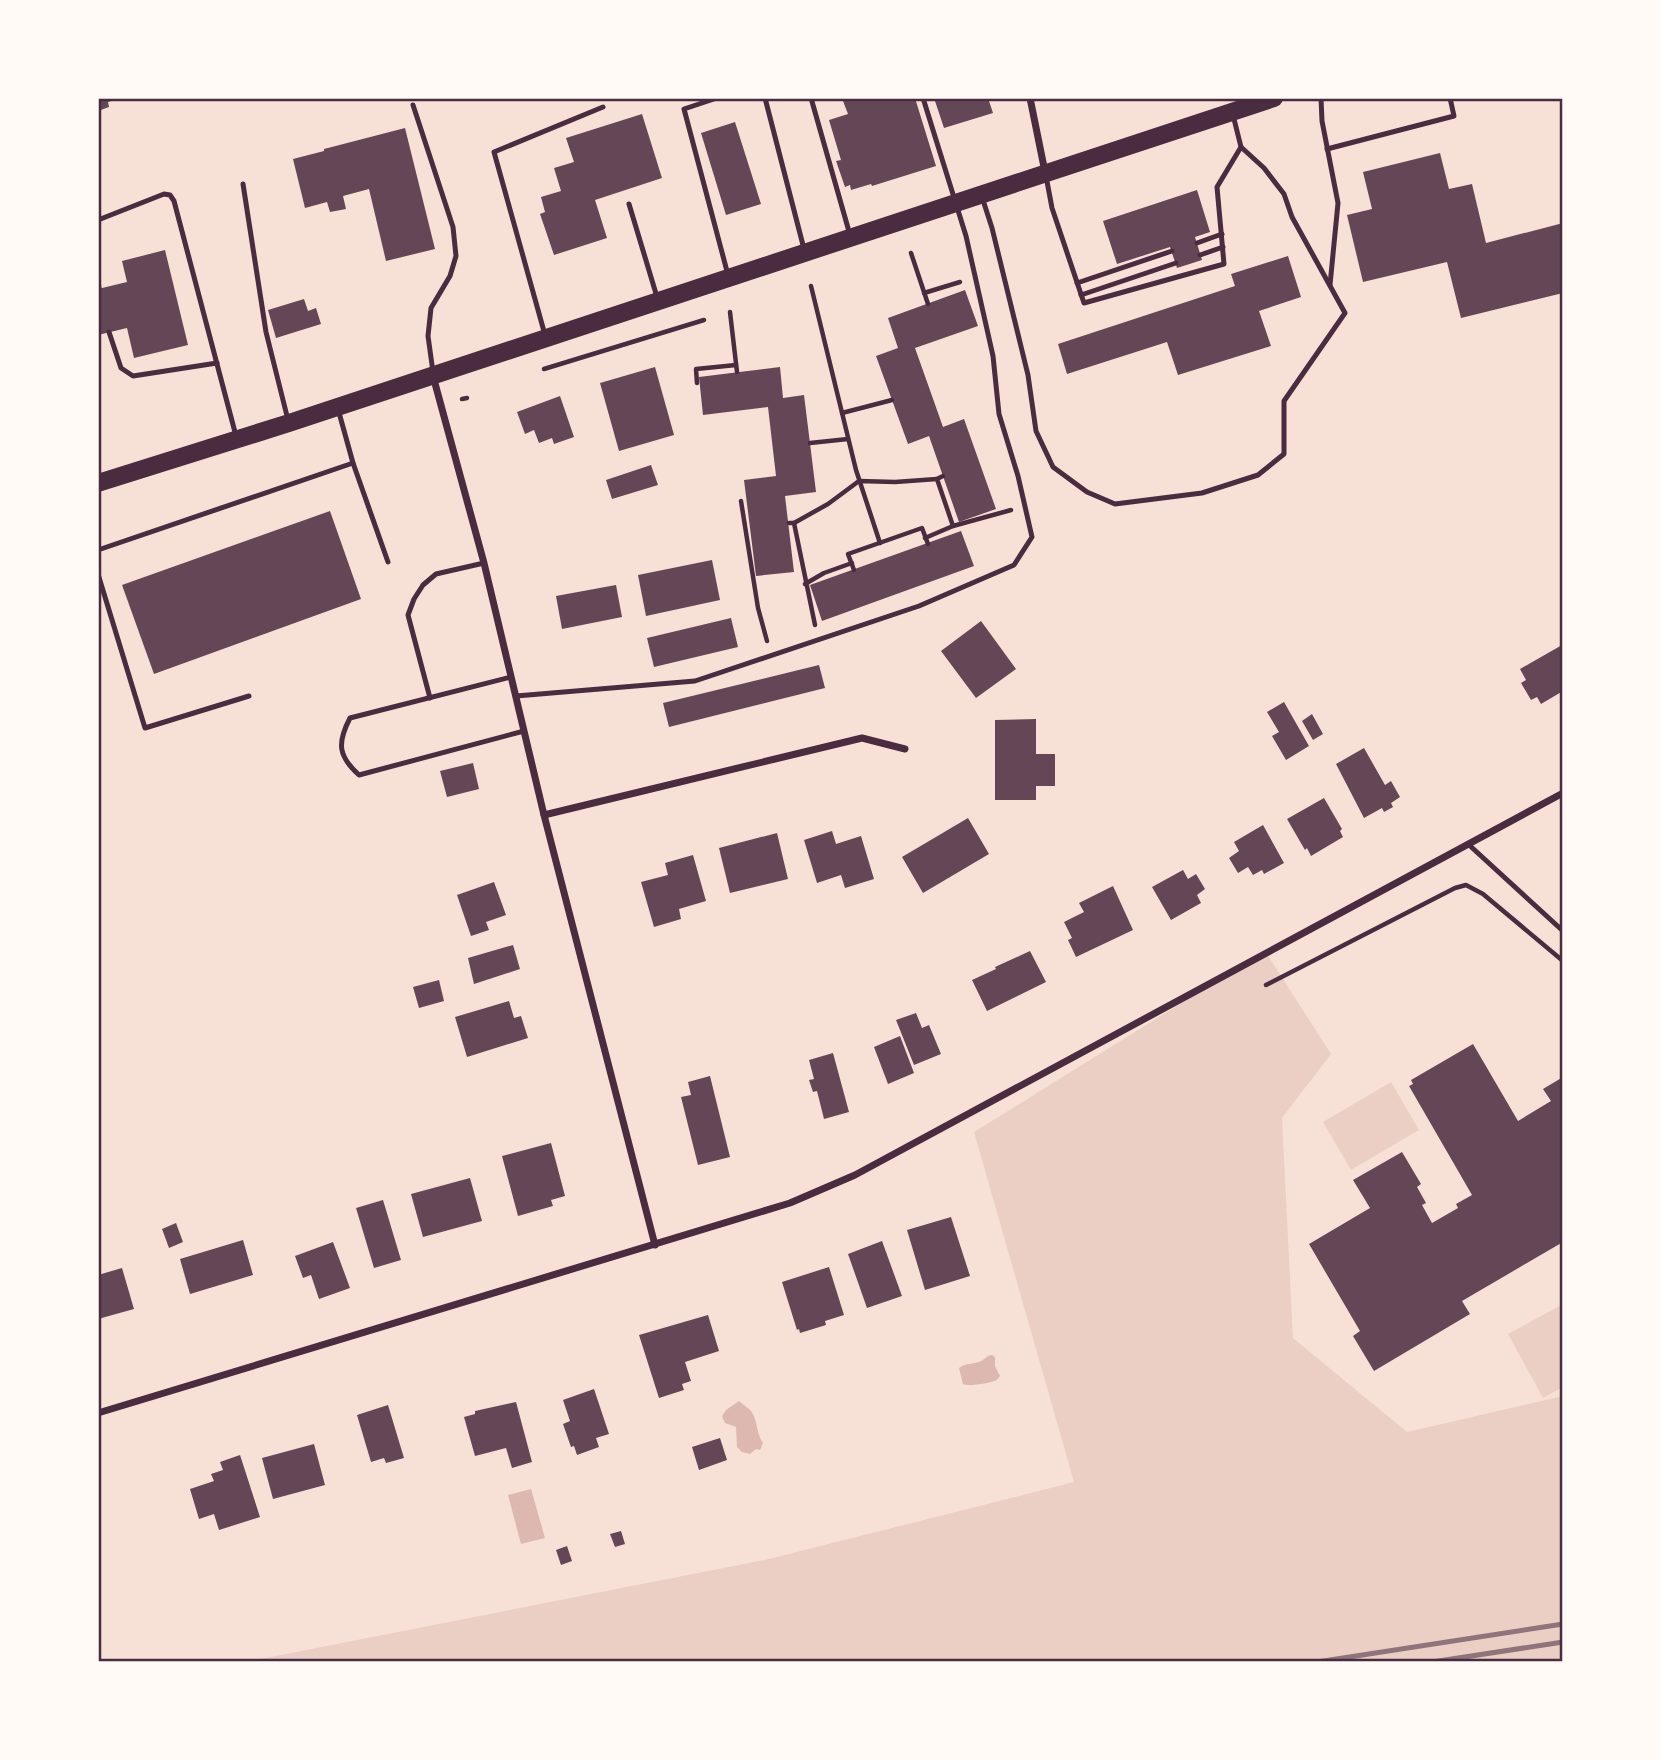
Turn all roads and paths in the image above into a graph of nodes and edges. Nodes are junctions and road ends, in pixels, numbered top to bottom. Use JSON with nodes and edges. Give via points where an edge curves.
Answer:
{"nodes":[{"id":1,"x":717,"y":98,"type":"edge"},
{"id":2,"x":765,"y":98,"type":"edge"},
{"id":3,"x":811,"y":98,"type":"edge"},
{"id":4,"x":923,"y":98,"type":"edge"},
{"id":5,"x":1030,"y":98,"type":"edge"},
{"id":6,"x":1274,"y":98,"type":"edge"},
{"id":7,"x":1321,"y":98,"type":"edge"},
{"id":8,"x":1450,"y":98,"type":"edge"},
{"id":9,"x":1253,"y":101,"type":"edge"},
{"id":10,"x":413,"y":105,"type":"dead end"},
{"id":11,"x":603,"y":107,"type":"dead end"},
{"id":12,"x":1232,"y":112,"type":"junction"},
{"id":13,"x":1241,"y":147,"type":"junction"},
{"id":14,"x":1327,"y":149,"type":"junction"},
{"id":15,"x":1045,"y":173,"type":"junction"},
{"id":16,"x":243,"y":184,"type":"dead end"},
{"id":17,"x":981,"y":194,"type":"junction"},
{"id":18,"x":957,"y":203,"type":"junction"},
{"id":19,"x":628,"y":205,"type":"dead end"},
{"id":20,"x":98,"y":220,"type":"edge"},
{"id":21,"x":1222,"y":234,"type":"junction"},
{"id":22,"x":850,"y":238,"type":"junction"},
{"id":23,"x":1197,"y":243,"type":"dead end"},
{"id":24,"x":1223,"y":247,"type":"junction"},
{"id":25,"x":1172,"y":251,"type":"dead end"},
{"id":26,"x":805,"y":252,"type":"junction"},
{"id":27,"x":911,"y":253,"type":"dead end"},
{"id":28,"x":1200,"y":255,"type":"dead end"},
{"id":29,"x":1176,"y":263,"type":"dead end"},
{"id":30,"x":975,"y":277,"type":"junction"},
{"id":31,"x":729,"y":279,"type":"junction"},
{"id":32,"x":1077,"y":283,"type":"junction"},
{"id":33,"x":811,"y":286,"type":"dead end"},
{"id":34,"x":1330,"y":286,"type":"junction"},
{"id":35,"x":924,"y":293,"type":"junction"},
{"id":36,"x":1081,"y":295,"type":"junction"},
{"id":37,"x":658,"y":300,"type":"junction"},
{"id":38,"x":928,"y":304,"type":"dead end"},
{"id":39,"x":730,"y":312,"type":"dead end"},
{"id":40,"x":704,"y":320,"type":"dead end"},
{"id":41,"x":109,"y":332,"type":"dead end"},
{"id":42,"x":545,"y":338,"type":"junction"},
{"id":43,"x":218,"y":363,"type":"junction"},
{"id":44,"x":736,"y":365,"type":"junction"},
{"id":45,"x":544,"y":369,"type":"dead end"},
{"id":46,"x":737,"y":372,"type":"dead end"},
{"id":47,"x":433,"y":375,"type":"junction"},
{"id":48,"x":697,"y":383,"type":"dead end"},
{"id":49,"x":892,"y":400,"type":"dead end"},
{"id":50,"x":337,"y":406,"type":"junction"},
{"id":51,"x":842,"y":413,"type":"junction"},
{"id":52,"x":289,"y":423,"type":"junction"},
{"id":53,"x":237,"y":439,"type":"junction"},
{"id":54,"x":848,"y":439,"type":"junction"},
{"id":55,"x":810,"y":443,"type":"dead end"},
{"id":56,"x":353,"y":463,"type":"junction"},
{"id":57,"x":859,"y":481,"type":"junction"},
{"id":58,"x":98,"y":483,"type":"edge"},
{"id":59,"x":741,"y":501,"type":"dead end"},
{"id":60,"x":1025,"y":506,"type":"junction"},
{"id":61,"x":953,"y":526,"type":"junction"},
{"id":62,"x":880,"y":543,"type":"junction"},
{"id":63,"x":98,"y":550,"type":"edge"},
{"id":64,"x":388,"y":562,"type":"dead end"},
{"id":65,"x":484,"y":563,"type":"junction"},
{"id":66,"x":852,"y":564,"type":"junction"},
{"id":67,"x":854,"y":570,"type":"dead end"},
{"id":68,"x":98,"y":574,"type":"edge"},
{"id":69,"x":805,"y":584,"type":"junction"},
{"id":70,"x":818,"y":640,"type":"junction"},
{"id":71,"x":771,"y":655,"type":"junction"},
{"id":72,"x":511,"y":677,"type":"junction"},
{"id":73,"x":249,"y":696,"type":"dead end"},
{"id":74,"x":516,"y":696,"type":"junction"},
{"id":75,"x":430,"y":698,"type":"junction"},
{"id":76,"x":524,"y":731,"type":"junction"},
{"id":77,"x":905,"y":749,"type":"dead end"},
{"id":78,"x":1563,"y":793,"type":"edge"},
{"id":79,"x":544,"y":815,"type":"junction"},
{"id":80,"x":1468,"y":844,"type":"junction"},
{"id":81,"x":1563,"y":931,"type":"edge"},
{"id":82,"x":1563,"y":961,"type":"edge"},
{"id":83,"x":1266,"y":985,"type":"dead end"},
{"id":84,"x":655,"y":1245,"type":"junction"},
{"id":85,"x":98,"y":1413,"type":"edge"}],
"edges":[{"from":1,"to":31,"type":"lane","via":[[684,109]]},
{"from":2,"to":26,"type":"lane"},
{"from":3,"to":22,"type":"lane"},
{"from":4,"to":18,"type":"lane"},
{"from":5,"to":15,"type":"street"},
{"from":6,"to":9,"type":"main road"},
{"from":7,"to":14,"type":"lane"},
{"from":8,"to":14,"type":"lane","via":[[1454,116]]},
{"from":9,"to":12,"type":"main road"},
{"from":10,"to":47,"type":"lane","via":[[453,227],[456,256],[431,308],[428,336]]},
{"from":11,"to":42,"type":"lane","via":[[494,152]]},
{"from":12,"to":13,"type":"lane"},
{"from":12,"to":15,"type":"main road"},
{"from":13,"to":21,"type":"lane","via":[[1217,187]]},
{"from":13,"to":34,"type":"lane","via":[[1284,194]]},
{"from":14,"to":34,"type":"lane","via":[[1338,204]]},
{"from":15,"to":17,"type":"main road"},
{"from":15,"to":32,"type":"lane"},
{"from":16,"to":52,"type":"lane","via":[[266,332]]},
{"from":17,"to":18,"type":"main road"},
{"from":17,"to":34,"type":"lane","via":[[1028,375],[1036,432],[1054,467],[1087,492],[1115,503],[1202,493],[1258,475],[1284,454],[1284,401],[1345,313]]},
{"from":18,"to":22,"type":"main road"},
{"from":18,"to":30,"type":"lane"},
{"from":19,"to":37,"type":"lane"},
{"from":20,"to":43,"type":"lane","via":[[170,195]]},
{"from":21,"to":23,"type":"lane"},
{"from":21,"to":24,"type":"lane"},
{"from":22,"to":26,"type":"main road"},
{"from":24,"to":28,"type":"lane"},
{"from":24,"to":36,"type":"lane","via":[[1224,264],[1084,303]]},
{"from":25,"to":32,"type":"lane"},
{"from":26,"to":31,"type":"main road"},
{"from":27,"to":35,"type":"path"},
{"from":29,"to":36,"type":"lane"},
{"from":30,"to":35,"type":"path"},
{"from":30,"to":60,"type":"lane","via":[[993,356],[999,414]]},
{"from":31,"to":37,"type":"main road"},
{"from":32,"to":36,"type":"lane"},
{"from":33,"to":51,"type":"path"},
{"from":35,"to":38,"type":"path"},
{"from":37,"to":42,"type":"main road"},
{"from":39,"to":44,"type":"path"},
{"from":40,"to":45,"type":"path"},
{"from":41,"to":43,"type":"lane","via":[[121,368],[133,376]]},
{"from":42,"to":47,"type":"main road"},
{"from":43,"to":53,"type":"lane"},
{"from":44,"to":46,"type":"path"},
{"from":44,"to":48,"type":"path","via":[[696,369]]},
{"from":47,"to":50,"type":"main road"},
{"from":47,"to":65,"type":"street"},
{"from":49,"to":51,"type":"path"},
{"from":50,"to":52,"type":"main road"},
{"from":50,"to":56,"type":"lane"},
{"from":51,"to":54,"type":"path"},
{"from":52,"to":53,"type":"main road"},
{"from":53,"to":58,"type":"main road"},
{"from":54,"to":55,"type":"path"},
{"from":54,"to":57,"type":"path"},
{"from":56,"to":63,"type":"lane"},
{"from":56,"to":64,"type":"lane"},
{"from":57,"to":61,"type":"path","via":[[940,478]]},
{"from":57,"to":62,"type":"path"},
{"from":57,"to":69,"type":"path","via":[[792,523]]},
{"from":59,"to":71,"type":"path","via":[[758,608]]},
{"from":60,"to":61,"type":"path"},
{"from":60,"to":70,"type":"lane","via":[[1032,537],[1013,565],[919,606]]},
{"from":61,"to":62,"type":"path","via":[[927,541],[922,528]]},
{"from":62,"to":66,"type":"path","via":[[848,554]]},
{"from":65,"to":72,"type":"street"},
{"from":65,"to":75,"type":"lane","via":[[436,575],[414,599],[408,615]]},
{"from":66,"to":67,"type":"path"},
{"from":66,"to":69,"type":"path"},
{"from":68,"to":73,"type":"lane","via":[[145,728]]},
{"from":69,"to":70,"type":"path"},
{"from":70,"to":71,"type":"lane"},
{"from":71,"to":74,"type":"lane","via":[[695,681]]},
{"from":72,"to":74,"type":"street"},
{"from":72,"to":75,"type":"lane"},
{"from":74,"to":76,"type":"street"},
{"from":75,"to":76,"type":"lane","via":[[350,718],[342,733],[346,763],[359,775]]},
{"from":76,"to":79,"type":"street"},
{"from":77,"to":79,"type":"street","via":[[862,738]]},
{"from":78,"to":80,"type":"street"},
{"from":79,"to":84,"type":"street"},
{"from":80,"to":81,"type":"lane"},
{"from":80,"to":84,"type":"street","via":[[855,1175],[790,1203]]},
{"from":82,"to":83,"type":"path","via":[[1466,884]]},
{"from":84,"to":85,"type":"street"}]}
